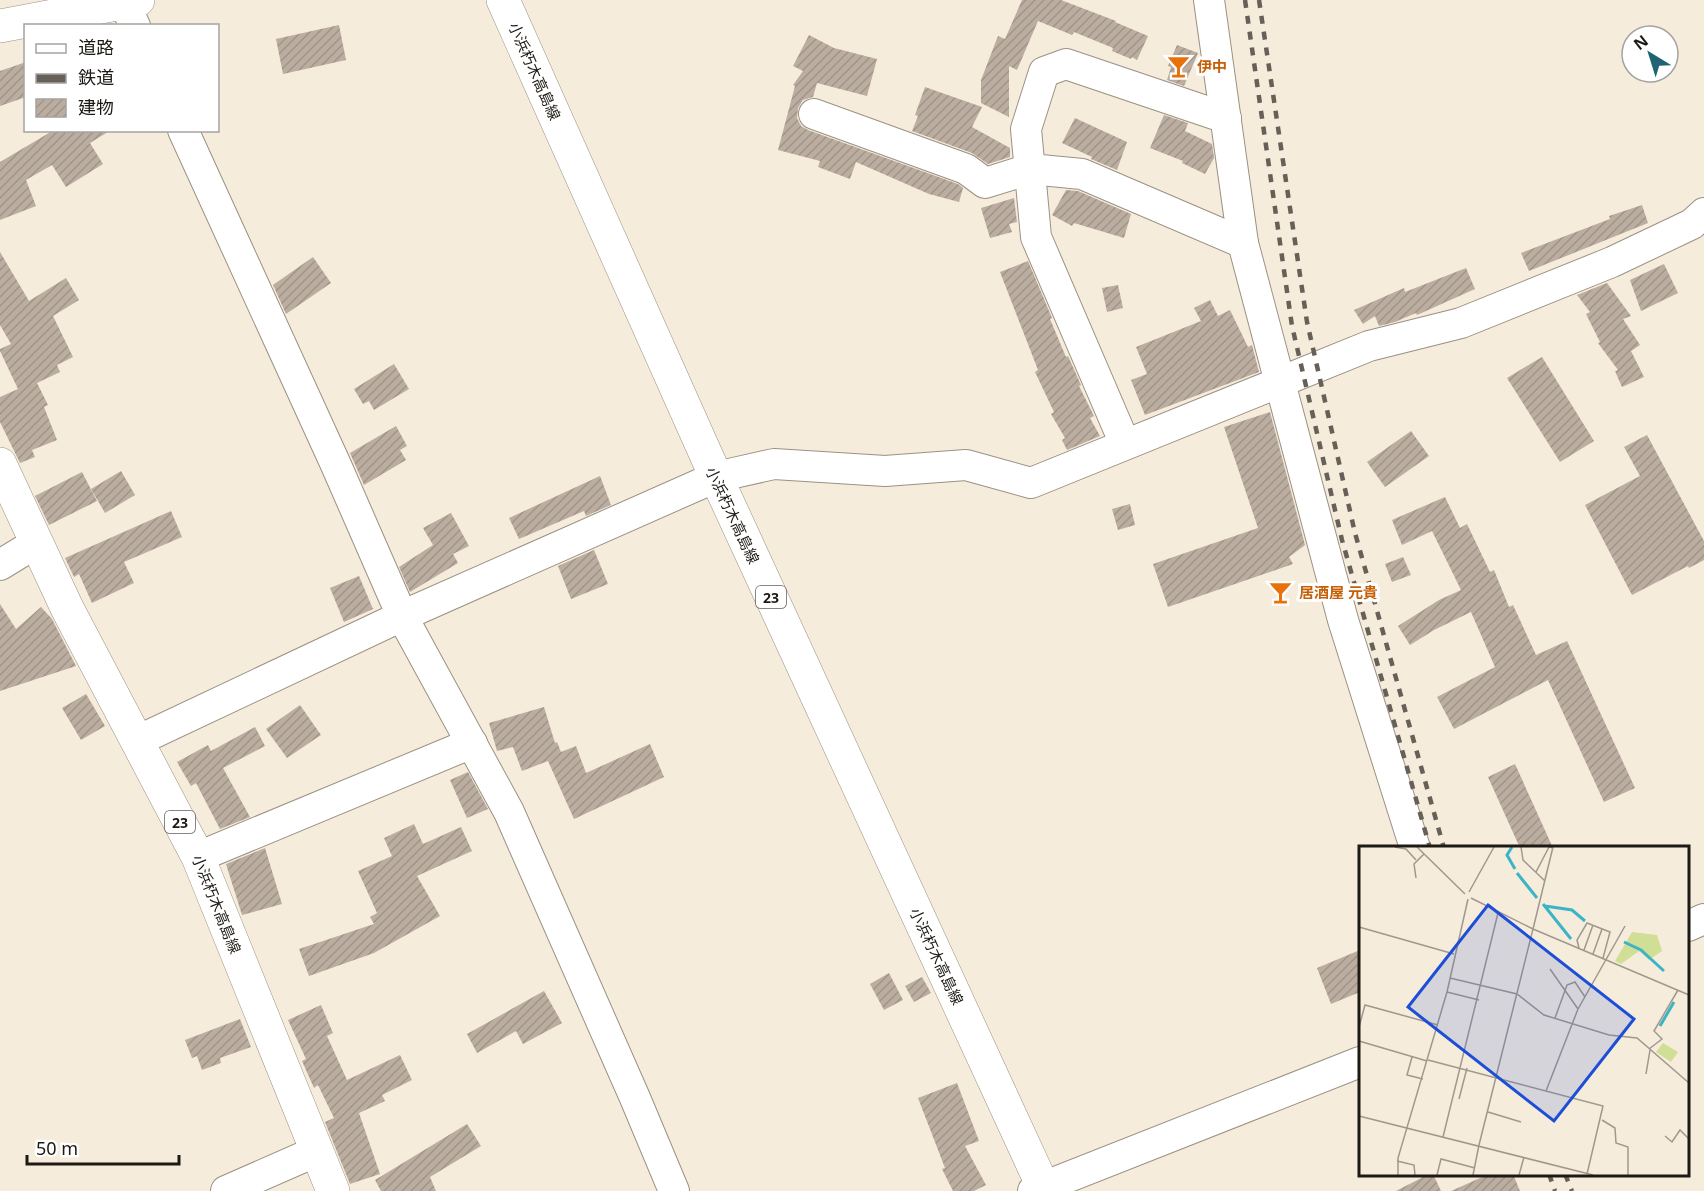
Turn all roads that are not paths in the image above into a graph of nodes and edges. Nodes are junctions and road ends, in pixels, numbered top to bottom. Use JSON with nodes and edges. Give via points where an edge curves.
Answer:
{"nodes":[{"id":1,"x":503,"y":0,"type":"edge"},
{"id":2,"x":1209,"y":0,"type":"edge"},
{"id":3,"x":132,"y":10,"type":"edge"},
{"id":4,"x":0,"y":26,"type":"edge"},
{"id":5,"x":814,"y":114,"type":"dead end"},
{"id":6,"x":1226,"y":118,"type":"junction"},
{"id":7,"x":184,"y":132,"type":"edge"},
{"id":8,"x":1030,"y":169,"type":"junction"},
{"id":9,"x":1704,"y":213,"type":"edge"},
{"id":10,"x":1243,"y":243,"type":"junction"},
{"id":11,"x":1281,"y":383,"type":"junction"},
{"id":12,"x":1125,"y":444,"type":"junction"},
{"id":13,"x":0,"y":464,"type":"edge"},
{"id":14,"x":716,"y":477,"type":"junction"},
{"id":15,"x":36,"y":543,"type":"junction"},
{"id":16,"x":0,"y":565,"type":"edge"},
{"id":17,"x":402,"y":616,"type":"junction"},
{"id":18,"x":137,"y":741,"type":"junction"},
{"id":19,"x":472,"y":743,"type":"junction"},
{"id":20,"x":1414,"y":846,"type":"edge"},
{"id":21,"x":198,"y":857,"type":"junction"},
{"id":22,"x":1704,"y":919,"type":"edge"},
{"id":23,"x":1689,"y":926,"type":"edge"},
{"id":24,"x":1359,"y":1062,"type":"edge"},
{"id":25,"x":317,"y":1151,"type":"junction"},
{"id":26,"x":1040,"y":1190,"type":"edge"},
{"id":27,"x":226,"y":1191,"type":"edge"},
{"id":28,"x":333,"y":1191,"type":"edge"},
{"id":29,"x":674,"y":1191,"type":"edge"}],
"edges":[{"from":1,"to":14,"type":"main road","name":"小浜朽木高島線","number":"23"},
{"from":2,"to":6,"type":"street"},
{"from":3,"to":4,"type":"main road"},
{"from":5,"to":8,"type":"street","via":[[966,169],[985,183]]},
{"from":6,"to":8,"type":"street","via":[[1066,64],[1044,72],[1026,129]]},
{"from":6,"to":10,"type":"street"},
{"from":7,"to":17,"type":"street"},
{"from":8,"to":10,"type":"street","via":[[1082,174]]},
{"from":8,"to":12,"type":"street","via":[[1036,237]]},
{"from":9,"to":11,"type":"street","via":[[1692,224],[1601,267],[1461,323],[1370,346]]},
{"from":10,"to":11,"type":"street"},
{"from":11,"to":12,"type":"street"},
{"from":11,"to":20,"type":"street","via":[[1343,620]]},
{"from":12,"to":14,"type":"street","via":[[1031,483],[966,465],[885,471],[774,464]]},
{"from":13,"to":15,"type":"main road","name":"小浜朽木高島線","number":"23"},
{"from":14,"to":17,"type":"street"},
{"from":14,"to":26,"type":"main road","name":"小浜朽木高島線","number":"23"},
{"from":15,"to":16,"type":"street"},
{"from":15,"to":18,"type":"main road","name":"小浜朽木高島線","number":"23"},
{"from":17,"to":18,"type":"street"},
{"from":17,"to":19,"type":"street"},
{"from":18,"to":21,"type":"main road","name":"小浜朽木高島線","number":"23"},
{"from":19,"to":21,"type":"street"},
{"from":19,"to":29,"type":"street","via":[[509,812]]},
{"from":21,"to":25,"type":"main road","name":"小浜朽木高島線","number":"23"},
{"from":22,"to":23,"type":"street"},
{"from":24,"to":26,"type":"street"},
{"from":25,"to":27,"type":"street"},
{"from":25,"to":28,"type":"main road","name":"小浜朽木高島線","number":"23"}]}
